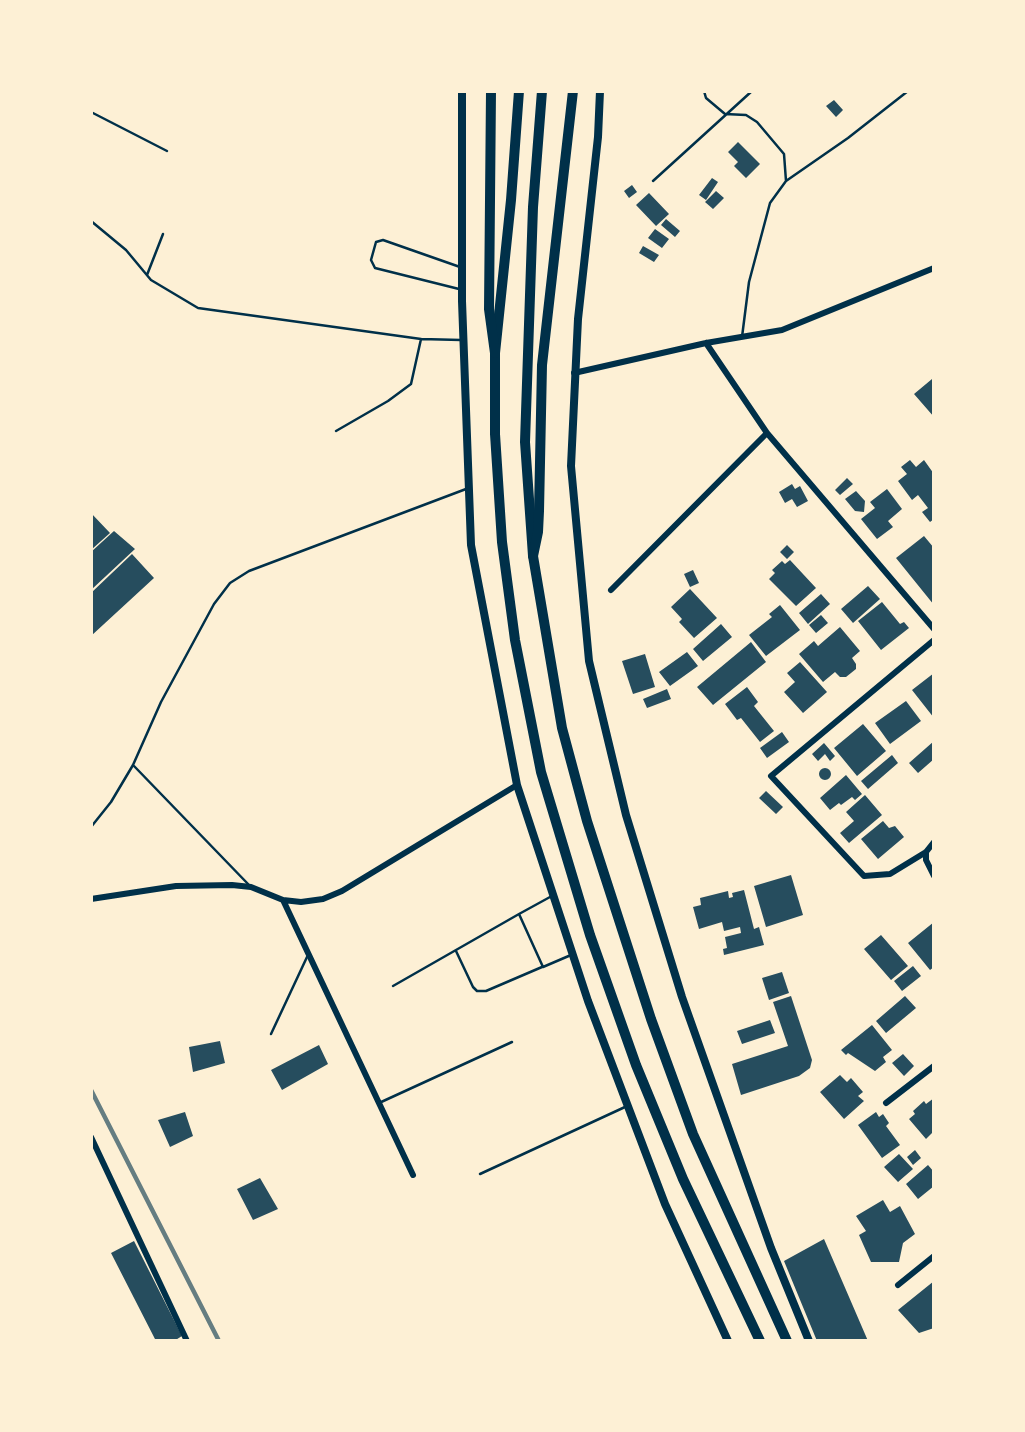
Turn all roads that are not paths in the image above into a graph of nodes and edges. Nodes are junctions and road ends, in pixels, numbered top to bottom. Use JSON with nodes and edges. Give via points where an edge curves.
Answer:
{"nodes":[{"id":1,"x":462,"y":91,"type":"edge"},
{"id":2,"x":491,"y":91,"type":"edge"},
{"id":3,"x":519,"y":91,"type":"edge"},
{"id":4,"x":542,"y":91,"type":"edge"},
{"id":5,"x":573,"y":91,"type":"edge"},
{"id":6,"x":600,"y":91,"type":"edge"},
{"id":7,"x":704,"y":91,"type":"edge"},
{"id":8,"x":752,"y":91,"type":"edge"},
{"id":9,"x":908,"y":91,"type":"edge"},
{"id":10,"x":91,"y":112,"type":"edge"},
{"id":11,"x":725,"y":114,"type":"junction"},
{"id":12,"x":167,"y":151,"type":"dead end"},
{"id":13,"x":653,"y":181,"type":"dead end"},
{"id":14,"x":786,"y":181,"type":"junction"},
{"id":15,"x":91,"y":222,"type":"edge"},
{"id":16,"x":163,"y":234,"type":"dead end"},
{"id":17,"x":462,"y":268,"type":"junction"},
{"id":18,"x":933,"y":271,"type":"edge"},
{"id":19,"x":147,"y":275,"type":"junction"},
{"id":20,"x":462,"y":290,"type":"junction"},
{"id":21,"x":741,"y":337,"type":"junction"},
{"id":22,"x":421,"y":339,"type":"junction"},
{"id":23,"x":464,"y":340,"type":"junction"},
{"id":24,"x":706,"y":343,"type":"junction"},
{"id":25,"x":495,"y":353,"type":"junction"},
{"id":26,"x":574,"y":373,"type":"junction"},
{"id":27,"x":336,"y":431,"type":"dead end"},
{"id":28,"x":767,"y":433,"type":"junction"},
{"id":29,"x":469,"y":489,"type":"junction"},
{"id":30,"x":533,"y":556,"type":"junction"},
{"id":31,"x":611,"y":590,"type":"dead end"},
{"id":32,"x":934,"y":629,"type":"edge"},
{"id":33,"x":934,"y":640,"type":"edge"},
{"id":34,"x":133,"y":765,"type":"junction"},
{"id":35,"x":517,"y":785,"type":"junction"},
{"id":36,"x":91,"y":827,"type":"edge"},
{"id":37,"x":934,"y":842,"type":"edge"},
{"id":38,"x":926,"y":852,"type":"junction"},
{"id":39,"x":934,"y":876,"type":"edge"},
{"id":40,"x":251,"y":887,"type":"junction"},
{"id":41,"x":553,"y":896,"type":"junction"},
{"id":42,"x":91,"y":899,"type":"edge"},
{"id":43,"x":283,"y":900,"type":"junction"},
{"id":44,"x":519,"y":914,"type":"junction"},
{"id":45,"x":456,"y":951,"type":"junction"},
{"id":46,"x":309,"y":954,"type":"junction"},
{"id":47,"x":572,"y":954,"type":"junction"},
{"id":48,"x":543,"y":967,"type":"junction"},
{"id":49,"x":393,"y":986,"type":"dead end"},
{"id":50,"x":271,"y":1034,"type":"dead end"},
{"id":51,"x":512,"y":1042,"type":"dead end"},
{"id":52,"x":934,"y":1066,"type":"edge"},
{"id":53,"x":379,"y":1103,"type":"junction"},
{"id":54,"x":887,"y":1103,"type":"dead end"},
{"id":55,"x":628,"y":1106,"type":"junction"},
{"id":56,"x":91,"y":1138,"type":"edge"},
{"id":57,"x":480,"y":1174,"type":"dead end"},
{"id":58,"x":413,"y":1175,"type":"dead end"},
{"id":59,"x":934,"y":1256,"type":"edge"},
{"id":60,"x":898,"y":1285,"type":"dead end"},
{"id":61,"x":187,"y":1341,"type":"edge"},
{"id":62,"x":728,"y":1341,"type":"edge"},
{"id":63,"x":760,"y":1341,"type":"edge"},
{"id":64,"x":788,"y":1341,"type":"edge"},
{"id":65,"x":809,"y":1341,"type":"edge"}],
"edges":[{"from":1,"to":17,"type":"street"},
{"from":2,"to":25,"type":"highway","via":[[489,309]]},
{"from":3,"to":25,"type":"highway"},
{"from":4,"to":30,"type":"highway","via":[[525,442]]},
{"from":5,"to":30,"type":"highway","via":[[542,365],[539,511]]},
{"from":6,"to":26,"type":"street"},
{"from":7,"to":11,"type":"lane"},
{"from":8,"to":11,"type":"lane"},
{"from":9,"to":14,"type":"lane"},
{"from":10,"to":12,"type":"lane"},
{"from":11,"to":13,"type":"lane"},
{"from":11,"to":14,"type":"lane","via":[[746,115],[757,122],[784,154]]},
{"from":14,"to":21,"type":"lane","via":[[770,203]]},
{"from":15,"to":19,"type":"lane","via":[[126,250]]},
{"from":16,"to":19,"type":"lane"},
{"from":17,"to":20,"type":"street"},
{"from":17,"to":20,"type":"lane","via":[[383,240],[376,242],[371,260],[375,268]]},
{"from":18,"to":21,"type":"street","via":[[782,330]]},
{"from":19,"to":22,"type":"lane","via":[[198,308]]},
{"from":20,"to":23,"type":"street"},
{"from":21,"to":24,"type":"street"},
{"from":22,"to":23,"type":"lane"},
{"from":22,"to":27,"type":"lane","via":[[411,384]]},
{"from":23,"to":29,"type":"street"},
{"from":24,"to":26,"type":"street"},
{"from":24,"to":28,"type":"street"},
{"from":25,"to":63,"type":"highway","via":[[502,542],[515,640],[541,772],[590,935],[636,1065],[683,1179]]},
{"from":26,"to":65,"type":"street","via":[[571,466],[589,661],[626,814],[682,997]]},
{"from":28,"to":31,"type":"street"},
{"from":28,"to":32,"type":"street"},
{"from":29,"to":34,"type":"lane","via":[[249,571],[230,583],[161,702]]},
{"from":29,"to":35,"type":"street","via":[[471,545]]},
{"from":30,"to":64,"type":"highway","via":[[562,728],[651,1019],[693,1134]]},
{"from":33,"to":38,"type":"street","via":[[771,776],[863,876],[890,874]]},
{"from":34,"to":36,"type":"lane"},
{"from":34,"to":40,"type":"lane"},
{"from":35,"to":41,"type":"street"},
{"from":35,"to":43,"type":"street","via":[[342,891],[323,899]]},
{"from":37,"to":38,"type":"street"},
{"from":38,"to":39,"type":"street"},
{"from":40,"to":42,"type":"street","via":[[176,886]]},
{"from":40,"to":43,"type":"street"},
{"from":41,"to":44,"type":"lane"},
{"from":41,"to":47,"type":"street"},
{"from":43,"to":46,"type":"street"},
{"from":44,"to":45,"type":"lane"},
{"from":44,"to":48,"type":"lane"},
{"from":45,"to":48,"type":"lane","via":[[477,991]]},
{"from":45,"to":49,"type":"lane"},
{"from":46,"to":50,"type":"lane"},
{"from":46,"to":53,"type":"street"},
{"from":47,"to":48,"type":"lane"},
{"from":47,"to":55,"type":"street"},
{"from":51,"to":53,"type":"lane"},
{"from":52,"to":54,"type":"street"},
{"from":53,"to":58,"type":"street"},
{"from":55,"to":57,"type":"lane"},
{"from":55,"to":62,"type":"street","via":[[665,1204]]},
{"from":56,"to":61,"type":"street"},
{"from":59,"to":60,"type":"street"}]}
